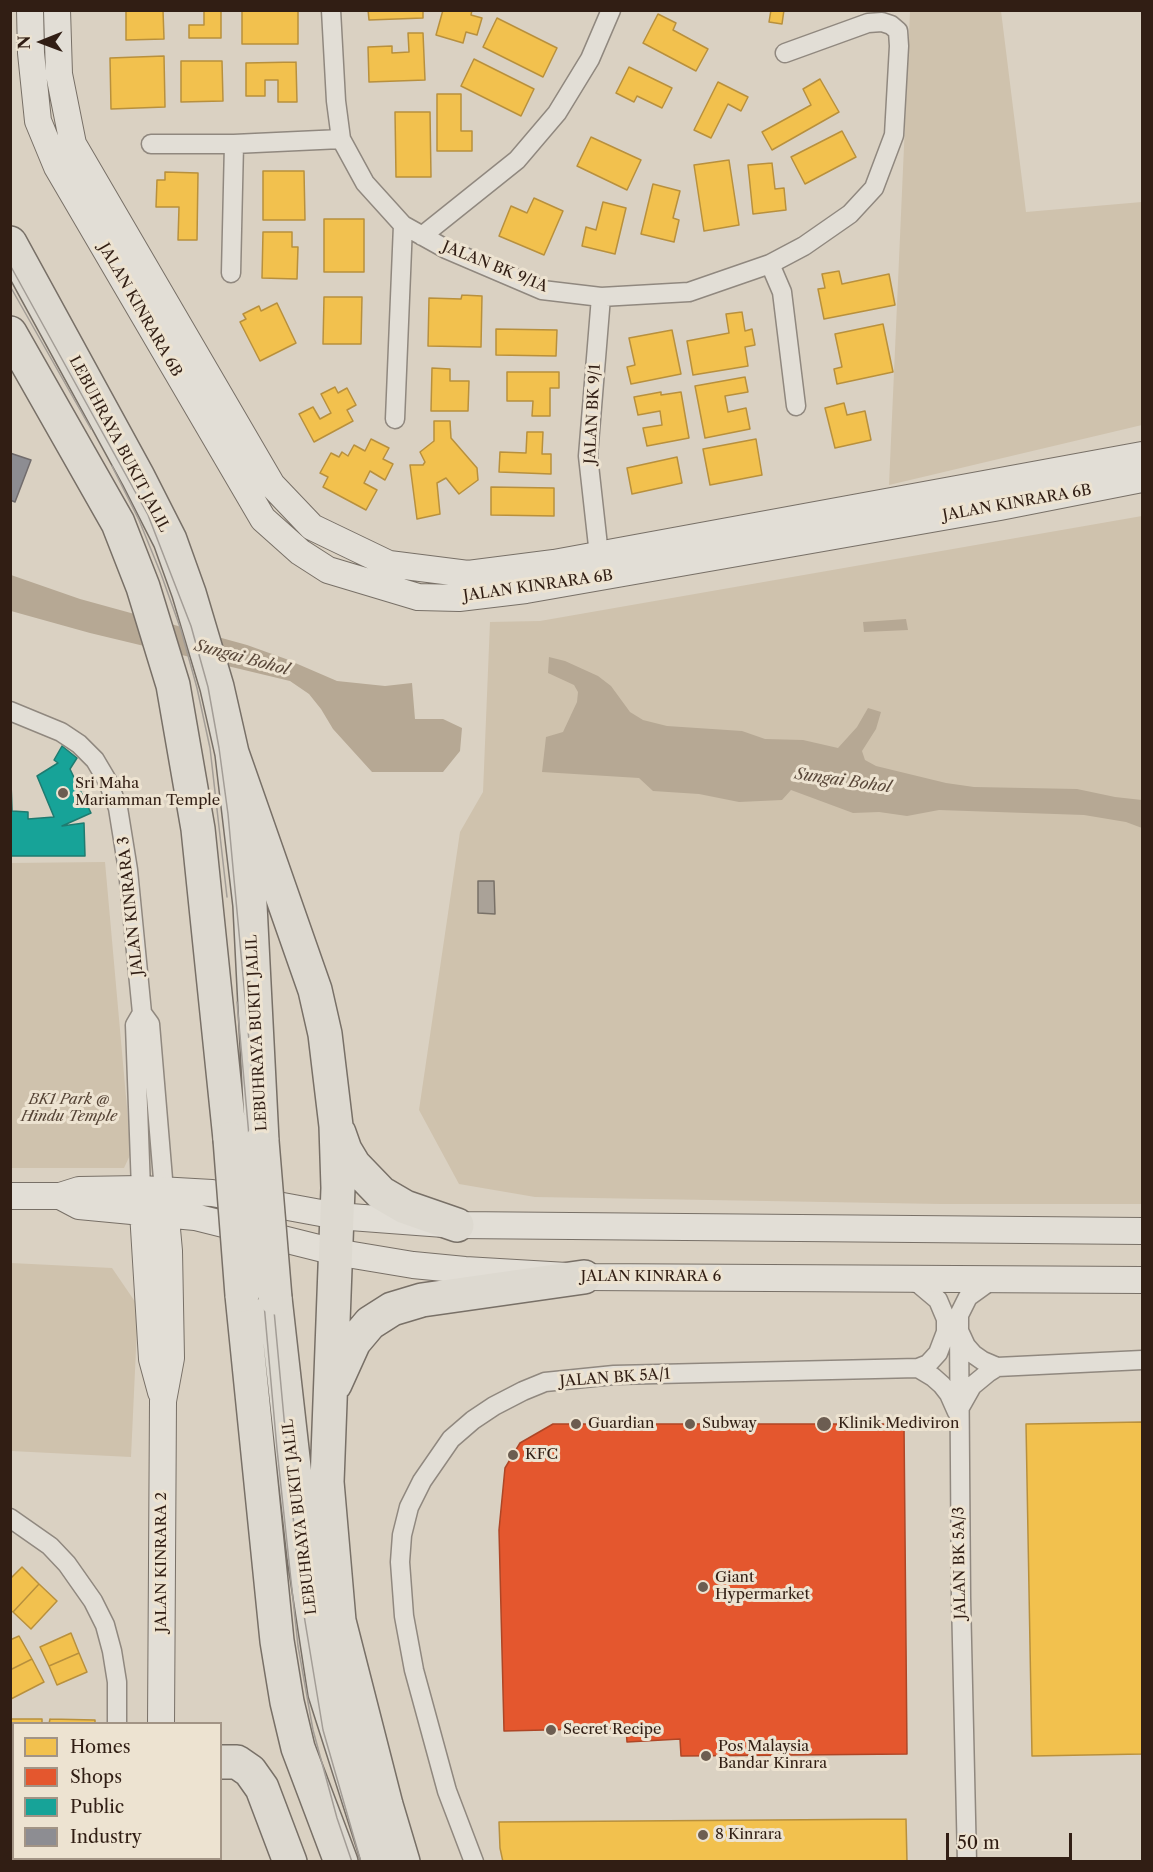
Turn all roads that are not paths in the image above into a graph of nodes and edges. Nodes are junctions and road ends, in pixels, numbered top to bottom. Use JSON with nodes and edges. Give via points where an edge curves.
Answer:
{"nodes":[{"id":1,"x":30,"y":10,"type":"edge"},
{"id":2,"x":57,"y":10,"type":"edge"},
{"id":3,"x":331,"y":10,"type":"edge"},
{"id":4,"x":611,"y":10,"type":"edge"},
{"id":5,"x":785,"y":52,"type":"dead end"},
{"id":6,"x":341,"y":139,"type":"junction"},
{"id":7,"x":151,"y":144,"type":"dead end"},
{"id":8,"x":234,"y":144,"type":"junction"},
{"id":9,"x":403,"y":225,"type":"junction"},
{"id":10,"x":422,"y":236,"type":"junction"},
{"id":11,"x":10,"y":243,"type":"edge"},
{"id":12,"x":770,"y":264,"type":"junction"},
{"id":13,"x":231,"y":273,"type":"dead end"},
{"id":14,"x":601,"y":297,"type":"junction"},
{"id":15,"x":10,"y":333,"type":"edge"},
{"id":16,"x":796,"y":406,"type":"dead end"},
{"id":17,"x":395,"y":419,"type":"dead end"},
{"id":18,"x":1143,"y":455,"type":"edge"},
{"id":19,"x":1143,"y":479,"type":"edge"},
{"id":20,"x":599,"y":555,"type":"junction"},
{"id":21,"x":10,"y":711,"type":"edge"},
{"id":22,"x":232,"y":753,"type":"junction"},
{"id":23,"x":336,"y":1126,"type":"junction"},
{"id":24,"x":10,"y":1196,"type":"edge"},
{"id":25,"x":154,"y":1202,"type":"junction"},
{"id":26,"x":337,"y":1216,"type":"junction"},
{"id":27,"x":457,"y":1225,"type":"junction"},
{"id":28,"x":1143,"y":1231,"type":"edge"},
{"id":29,"x":335,"y":1252,"type":"junction"},
{"id":30,"x":584,"y":1277,"type":"junction"},
{"id":31,"x":904,"y":1278,"type":"junction"},
{"id":32,"x":993,"y":1280,"type":"junction"},
{"id":33,"x":1143,"y":1280,"type":"edge"},
{"id":34,"x":959,"y":1328,"type":"junction"},
{"id":35,"x":1143,"y":1360,"type":"edge"},
{"id":36,"x":997,"y":1367,"type":"junction"},
{"id":37,"x":918,"y":1368,"type":"junction"},
{"id":38,"x":328,"y":1399,"type":"junction"},
{"id":39,"x":959,"y":1413,"type":"junction"},
{"id":40,"x":10,"y":1518,"type":"edge"},
{"id":41,"x":117,"y":1722,"type":"edge"},
{"id":42,"x":161,"y":1722,"type":"edge"},
{"id":43,"x":338,"y":1734,"type":"junction"},
{"id":44,"x":298,"y":1748,"type":"junction"},
{"id":45,"x":222,"y":1762,"type":"edge"},
{"id":46,"x":290,"y":1862,"type":"edge"},
{"id":47,"x":318,"y":1862,"type":"edge"},
{"id":48,"x":341,"y":1862,"type":"edge"},
{"id":49,"x":379,"y":1862,"type":"edge"},
{"id":50,"x":401,"y":1862,"type":"edge"},
{"id":51,"x":474,"y":1862,"type":"edge"},
{"id":52,"x":967,"y":1862,"type":"edge"}],
"edges":[{"from":1,"to":20,"type":"street","name":"JALAN KINRARA 6B","via":[[38,121],[57,167],[263,519],[300,552],[328,570],[418,597],[526,591]]},
{"from":2,"to":20,"type":"street","name":"JALAN KINRARA 6B","via":[[59,74],[73,144],[272,485],[312,527],[389,564],[468,574]]},
{"from":3,"to":6,"type":"street","name":"JALAN BK 9/1A"},
{"from":4,"to":10,"type":"street","via":[[590,59],[557,113],[517,160]]},
{"from":5,"to":12,"type":"street","name":"JALAN BK 9/1A","via":[[868,23],[882,22],[898,31],[894,135],[874,188],[850,214]]},
{"from":6,"to":8,"type":"street"},
{"from":6,"to":9,"type":"street","name":"JALAN BK 9/1A","via":[[365,183]]},
{"from":7,"to":8,"type":"street"},
{"from":8,"to":13,"type":"street"},
{"from":9,"to":10,"type":"street","name":"JALAN BK 9/1A"},
{"from":9,"to":17,"type":"street"},
{"from":10,"to":14,"type":"street","name":"JALAN BK 9/1A","via":[[542,290]]},
{"from":11,"to":22,"type":"highway","name":"LEBUHRAYA BUKIT JALIL","via":[[170,540],[217,687]]},
{"from":12,"to":14,"type":"street","name":"JALAN BK 9/1A","via":[[689,292]]},
{"from":12,"to":16,"type":"street","via":[[783,292]]},
{"from":14,"to":20,"type":"street","name":"JALAN BK 9/1","via":[[588,456]]},
{"from":15,"to":44,"type":"highway","bridge":true,"via":[[118,523],[143,587],[173,685],[198,829],[276,1641]]},
{"from":18,"to":20,"type":"street","name":"JALAN KINRARA 6B"},
{"from":19,"to":20,"type":"street","name":"JALAN KINRARA 6B","via":[[1000,507]]},
{"from":21,"to":25,"type":"street","name":"JALAN KINRARA 3","via":[[41,722],[80,744],[95,760],[118,808],[142,1013],[150,1024]]},
{"from":22,"to":23,"type":"highway","via":[[315,990],[325,1034]]},
{"from":22,"to":43,"type":"highway","name":"LEBUHRAYA BUKIT JALIL","bridge":true,"via":[[250,905],[262,1141],[275,1298],[313,1624],[325,1693]]},
{"from":23,"to":26,"type":"highway"},
{"from":23,"to":27,"type":"highway","via":[[354,1165],[381,1193],[405,1207]]},
{"from":24,"to":25,"type":"street","via":[[60,1196],[79,1206]]},
{"from":25,"to":26,"type":"street","via":[[212,1193]]},
{"from":25,"to":29,"type":"street","name":"JALAN KINRARA 6","via":[[195,1217]]},
{"from":25,"to":42,"type":"street","name":"JALAN KINRARA 2","via":[[152,1359],[163,1401]]},
{"from":26,"to":27,"type":"street"},
{"from":26,"to":29,"type":"highway"},
{"from":27,"to":28,"type":"street"},
{"from":29,"to":30,"type":"street","name":"JALAN KINRARA 6","via":[[413,1265]]},
{"from":29,"to":38,"type":"highway"},
{"from":30,"to":31,"type":"street","name":"JALAN KINRARA 6"},
{"from":30,"to":38,"type":"highway","via":[[422,1300],[392,1310],[370,1323],[354,1342]]},
{"from":31,"to":32,"type":"street","name":"JALAN KINRARA 6"},
{"from":31,"to":37,"type":"street","via":[[919,1284],[938,1300],[946,1319],[938,1353]]},
{"from":32,"to":33,"type":"street","name":"JALAN KINRARA 6"},
{"from":32,"to":34,"type":"street","name":"JALAN BK 5A/3","via":[[968,1297],[959,1315]]},
{"from":34,"to":36,"type":"street","via":[[973,1354]]},
{"from":34,"to":39,"type":"street","name":"JALAN BK 5A/3"},
{"from":35,"to":36,"type":"street"},
{"from":36,"to":39,"type":"street","via":[[972,1386]]},
{"from":37,"to":39,"type":"street","via":[[942,1385]]},
{"from":37,"to":51,"type":"street","name":"JALAN BK 5A/1","via":[[614,1375],[545,1382],[494,1406],[451,1439],[409,1507],[400,1562],[414,1670],[447,1791]]},
{"from":38,"to":50,"type":"highway","via":[[327,1482],[339,1621]]},
{"from":39,"to":52,"type":"street","name":"JALAN BK 5A/3"},
{"from":40,"to":41,"type":"street","via":[[50,1546],[93,1601],[112,1651]]},
{"from":43,"to":49,"type":"highway","name":"LEBUHRAYA BUKIT JALIL"},
{"from":43,"to":50,"type":"highway"},
{"from":44,"to":47,"type":"highway"},
{"from":44,"to":48,"type":"highway"},
{"from":45,"to":46,"type":"highway","via":[[237,1762],[250,1771],[262,1788]]}]}
